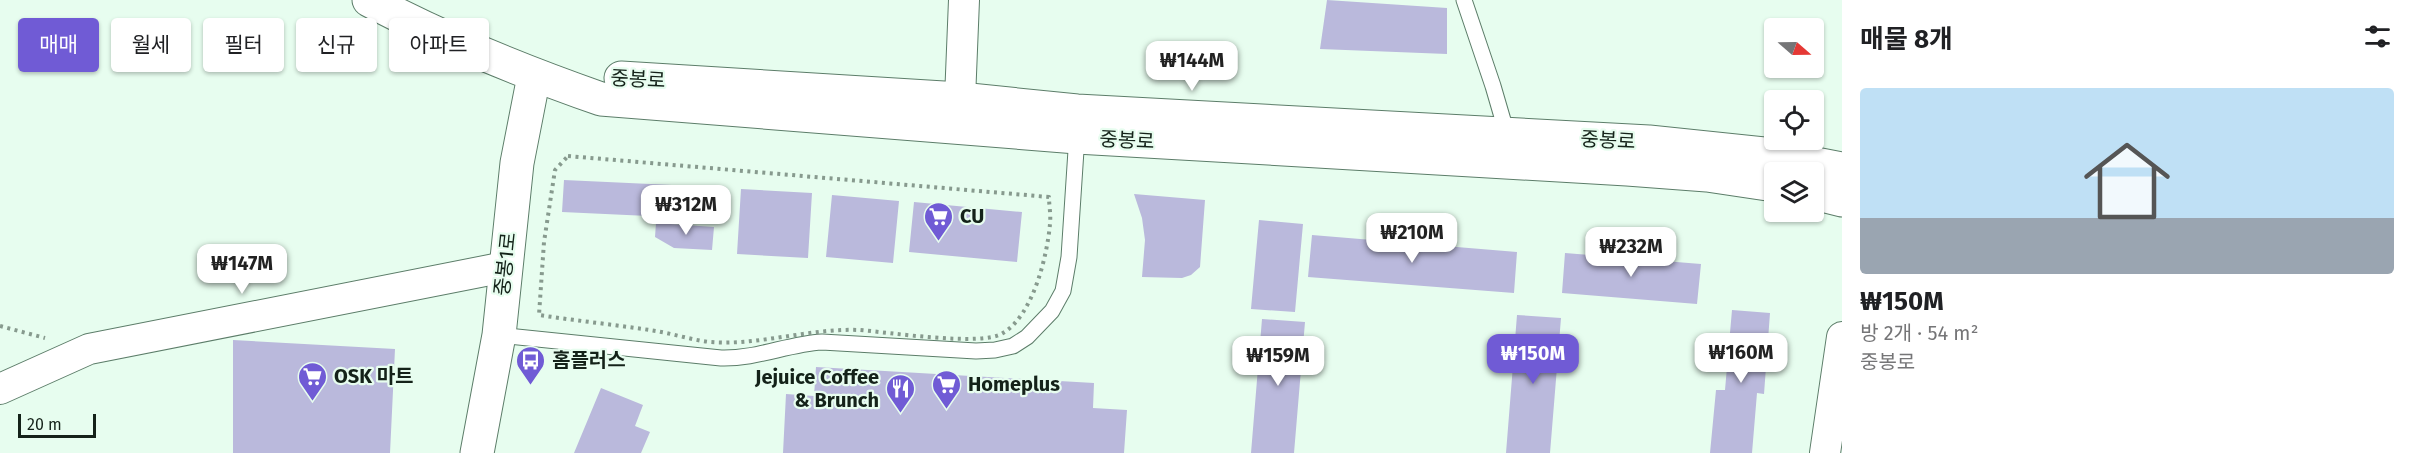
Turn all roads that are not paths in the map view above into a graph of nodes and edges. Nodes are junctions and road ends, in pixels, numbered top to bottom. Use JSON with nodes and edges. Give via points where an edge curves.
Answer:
{"nodes":[{"id":1,"x":369,"y":0,"type":"edge"},
{"id":2,"x":964,"y":0,"type":"edge"},
{"id":3,"x":1464,"y":0,"type":"edge"},
{"id":4,"x":534,"y":76,"type":"junction"},
{"id":5,"x":960,"y":99,"type":"junction"},
{"id":6,"x":1077,"y":124,"type":"junction"},
{"id":7,"x":1507,"y":134,"type":"junction"},
{"id":8,"x":1842,"y":169,"type":"edge"},
{"id":9,"x":1764,"y":183,"type":"edge"},
{"id":10,"x":1824,"y":196,"type":"edge"},
{"id":11,"x":1842,"y":200,"type":"edge"},
{"id":12,"x":505,"y":267,"type":"junction"},
{"id":13,"x":499,"y":335,"type":"junction"},
{"id":14,"x":1842,"y":338,"type":"edge"},
{"id":15,"x":0,"y":389,"type":"edge"},
{"id":16,"x":477,"y":453,"type":"edge"},
{"id":17,"x":1825,"y":453,"type":"edge"}],
"edges":[{"from":1,"to":4,"type":"street","via":[[453,43]]},
{"from":2,"to":5,"type":"street"},
{"from":3,"to":7,"type":"lane"},
{"from":4,"to":5,"type":"street","name":"중봉로"},
{"from":4,"to":6,"type":"street","name":"중봉로","via":[[601,99]]},
{"from":4,"to":12,"type":"street","name":"중봉1로","via":[[517,163]]},
{"from":5,"to":6,"type":"street","name":"중봉로"},
{"from":6,"to":7,"type":"street","name":"중봉로"},
{"from":6,"to":9,"type":"street","name":"중봉로"},
{"from":6,"to":13,"type":"lane","via":[[1069,256],[1063,291],[1040,326],[1013,346],[976,351],[822,342],[734,358]]},
{"from":7,"to":8,"type":"street","name":"중봉로","via":[[1709,147]]},
{"from":10,"to":11,"type":"street"},
{"from":12,"to":13,"type":"street","name":"중봉1로"},
{"from":12,"to":15,"type":"street","via":[[89,349]]},
{"from":13,"to":16,"type":"street","name":"중봉1로"},
{"from":14,"to":17,"type":"street"}]}
